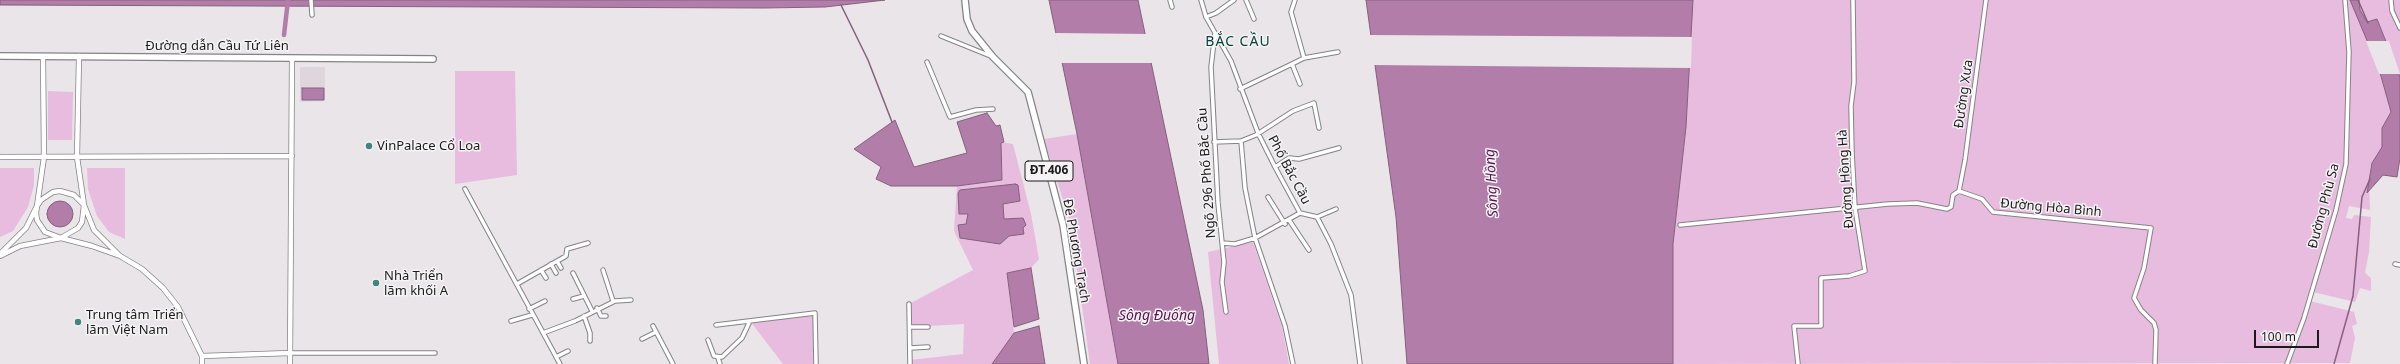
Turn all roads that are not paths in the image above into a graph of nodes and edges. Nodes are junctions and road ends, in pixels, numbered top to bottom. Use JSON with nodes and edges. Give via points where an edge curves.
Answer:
{"nodes":[{"id":1,"x":311,"y":0,"type":"edge"},
{"id":2,"x":965,"y":0,"type":"edge"},
{"id":3,"x":1170,"y":0,"type":"edge"},
{"id":4,"x":1201,"y":0,"type":"edge"},
{"id":5,"x":1234,"y":0,"type":"edge"},
{"id":6,"x":1253,"y":0,"type":"edge"},
{"id":7,"x":1295,"y":0,"type":"edge"},
{"id":8,"x":1853,"y":0,"type":"edge"},
{"id":9,"x":1986,"y":0,"type":"edge"},
{"id":10,"x":2344,"y":0,"type":"edge"},
{"id":11,"x":2391,"y":0,"type":"edge"},
{"id":12,"x":1247,"y":2,"type":"edge"},
{"id":13,"x":1172,"y":7,"type":"dead end"},
{"id":14,"x":312,"y":15,"type":"dead end"},
{"id":15,"x":1206,"y":17,"type":"junction"},
{"id":16,"x":1254,"y":19,"type":"dead end"},
{"id":17,"x":2400,"y":28,"type":"edge"},
{"id":18,"x":1215,"y":33,"type":"junction"},
{"id":19,"x":941,"y":36,"type":"dead end"},
{"id":20,"x":1338,"y":52,"type":"dead end"},
{"id":21,"x":0,"y":56,"type":"edge"},
{"id":22,"x":43,"y":56,"type":"junction"},
{"id":23,"x":79,"y":56,"type":"junction"},
{"id":24,"x":993,"y":57,"type":"junction"},
{"id":25,"x":292,"y":58,"type":"junction"},
{"id":26,"x":1304,"y":58,"type":"junction"},
{"id":27,"x":433,"y":59,"type":"dead end"},
{"id":28,"x":927,"y":62,"type":"dead end"},
{"id":29,"x":1292,"y":64,"type":"junction"},
{"id":30,"x":1300,"y":84,"type":"dead end"},
{"id":31,"x":1240,"y":89,"type":"junction"},
{"id":32,"x":993,"y":109,"type":"dead end"},
{"id":33,"x":1319,"y":128,"type":"dead end"},
{"id":34,"x":1258,"y":133,"type":"junction"},
{"id":35,"x":1241,"y":141,"type":"junction"},
{"id":36,"x":1214,"y":142,"type":"junction"},
{"id":37,"x":1339,"y":148,"type":"dead end"},
{"id":38,"x":44,"y":156,"type":"junction"},
{"id":39,"x":77,"y":156,"type":"junction"},
{"id":40,"x":292,"y":156,"type":"junction"},
{"id":41,"x":0,"y":157,"type":"edge"},
{"id":42,"x":1275,"y":167,"type":"junction"},
{"id":43,"x":465,"y":189,"type":"dead end"},
{"id":44,"x":1959,"y":191,"type":"junction"},
{"id":45,"x":1268,"y":197,"type":"dead end"},
{"id":46,"x":84,"y":205,"type":"junction"},
{"id":47,"x":37,"y":206,"type":"junction"},
{"id":48,"x":1855,"y":208,"type":"junction"},
{"id":49,"x":1336,"y":209,"type":"dead end"},
{"id":50,"x":1300,"y":213,"type":"junction"},
{"id":51,"x":1317,"y":217,"type":"junction"},
{"id":52,"x":1289,"y":220,"type":"junction"},
{"id":53,"x":1285,"y":224,"type":"junction"},
{"id":54,"x":1680,"y":225,"type":"dead end"},
{"id":55,"x":61,"y":238,"type":"junction"},
{"id":56,"x":1255,"y":238,"type":"junction"},
{"id":57,"x":588,"y":243,"type":"dead end"},
{"id":58,"x":1222,"y":243,"type":"junction"},
{"id":59,"x":1309,"y":250,"type":"dead end"},
{"id":60,"x":0,"y":255,"type":"edge"},
{"id":61,"x":120,"y":256,"type":"junction"},
{"id":62,"x":557,"y":261,"type":"junction"},
{"id":63,"x":551,"y":264,"type":"junction"},
{"id":64,"x":2395,"y":264,"type":"dead end"},
{"id":65,"x":2400,"y":265,"type":"edge"},
{"id":66,"x":561,"y":268,"type":"dead end"},
{"id":67,"x":542,"y":270,"type":"junction"},
{"id":68,"x":603,"y":270,"type":"dead end"},
{"id":69,"x":556,"y":273,"type":"dead end"},
{"id":70,"x":574,"y":273,"type":"dead end"},
{"id":71,"x":546,"y":278,"type":"dead end"},
{"id":72,"x":517,"y":284,"type":"junction"},
{"id":73,"x":584,"y":296,"type":"junction"},
{"id":74,"x":573,"y":299,"type":"dead end"},
{"id":75,"x":631,"y":300,"type":"dead end"},
{"id":76,"x":545,"y":301,"type":"dead end"},
{"id":77,"x":613,"y":301,"type":"junction"},
{"id":78,"x":909,"y":304,"type":"dead end"},
{"id":79,"x":597,"y":308,"type":"junction"},
{"id":80,"x":529,"y":309,"type":"junction"},
{"id":81,"x":592,"y":311,"type":"junction"},
{"id":82,"x":1226,"y":312,"type":"dead end"},
{"id":83,"x":532,"y":314,"type":"junction"},
{"id":84,"x":584,"y":316,"type":"junction"},
{"id":85,"x":606,"y":316,"type":"dead end"},
{"id":86,"x":511,"y":321,"type":"dead end"},
{"id":87,"x":750,"y":321,"type":"junction"},
{"id":88,"x":716,"y":325,"type":"dead end"},
{"id":89,"x":653,"y":326,"type":"dead end"},
{"id":90,"x":911,"y":327,"type":"junction"},
{"id":91,"x":928,"y":327,"type":"dead end"},
{"id":92,"x":656,"y":332,"type":"junction"},
{"id":93,"x":544,"y":333,"type":"junction"},
{"id":94,"x":642,"y":339,"type":"dead end"},
{"id":95,"x":708,"y":340,"type":"dead end"},
{"id":96,"x":590,"y":341,"type":"dead end"},
{"id":97,"x":910,"y":348,"type":"junction"},
{"id":98,"x":928,"y":348,"type":"dead end"},
{"id":99,"x":568,"y":351,"type":"dead end"},
{"id":100,"x":290,"y":353,"type":"junction"},
{"id":101,"x":435,"y":353,"type":"dead end"},
{"id":102,"x":202,"y":356,"type":"junction"},
{"id":103,"x":556,"y":357,"type":"junction"},
{"id":104,"x":718,"y":358,"type":"junction"},
{"id":105,"x":202,"y":364,"type":"edge"},
{"id":106,"x":290,"y":364,"type":"edge"},
{"id":107,"x":559,"y":364,"type":"edge"},
{"id":108,"x":672,"y":364,"type":"edge"},
{"id":109,"x":720,"y":364,"type":"edge"},
{"id":110,"x":816,"y":364,"type":"edge"},
{"id":111,"x":910,"y":364,"type":"edge"},
{"id":112,"x":1084,"y":364,"type":"edge"},
{"id":113,"x":1293,"y":364,"type":"edge"},
{"id":114,"x":1360,"y":364,"type":"edge"},
{"id":115,"x":1798,"y":364,"type":"edge"},
{"id":116,"x":2155,"y":364,"type":"edge"},
{"id":117,"x":2287,"y":364,"type":"edge"}],
"edges":[{"from":1,"to":14,"type":"street"},
{"from":2,"to":24,"type":"main road","name":"Đê Phương Trạch","number":"ĐT.406","via":[[967,19],[972,31]]},
{"from":3,"to":13,"type":"street"},
{"from":4,"to":15,"type":"street","name":"Phố Bắc Cầu"},
{"from":5,"to":15,"type":"street","via":[[1216,14]]},
{"from":6,"to":12,"type":"street"},
{"from":7,"to":26,"type":"street","via":[[1291,12]]},
{"from":8,"to":48,"type":"street","name":"Đường Hồng Hà","via":[[1854,82],[1851,106]]},
{"from":9,"to":44,"type":"street","name":"Đường Xưa"},
{"from":10,"to":117,"type":"street","name":"Đường Phù Sa","via":[[2349,52],[2346,164],[2336,210],[2304,318]]},
{"from":11,"to":17,"type":"street","via":[[2392,11]]},
{"from":12,"to":16,"type":"street"},
{"from":15,"to":18,"type":"street","name":"Phố Bắc Cầu"},
{"from":18,"to":31,"type":"street","name":"Phố Bắc Cầu","via":[[1231,61]]},
{"from":18,"to":36,"type":"street","name":"Ngõ 296 Phố Bắc Cầu","via":[[1211,67]]},
{"from":19,"to":24,"type":"street"},
{"from":20,"to":26,"type":"street"},
{"from":21,"to":22,"type":"main road","name":"Đường dẫn Cầu Tứ Liên"},
{"from":22,"to":23,"type":"main road","name":"Đường dẫn Cầu Tứ Liên"},
{"from":22,"to":38,"type":"street"},
{"from":23,"to":25,"type":"main road","name":"Đường dẫn Cầu Tứ Liên"},
{"from":23,"to":39,"type":"street"},
{"from":24,"to":112,"type":"main road","name":"Đê Phương Trạch","number":"ĐT.406","via":[[1028,92],[1063,225]]},
{"from":25,"to":27,"type":"main road","name":"Đường dẫn Cầu Tứ Liên"},
{"from":25,"to":40,"type":"street"},
{"from":26,"to":29,"type":"street"},
{"from":28,"to":32,"type":"street","via":[[950,117],[976,110]]},
{"from":29,"to":30,"type":"street"},
{"from":29,"to":31,"type":"street"},
{"from":31,"to":34,"type":"street","name":"Phố Bắc Cầu"},
{"from":33,"to":34,"type":"street","via":[[1314,103]]},
{"from":34,"to":35,"type":"street"},
{"from":34,"to":42,"type":"street","name":"Phố Bắc Cầu"},
{"from":35,"to":36,"type":"street"},
{"from":35,"to":56,"type":"street","via":[[1245,188]]},
{"from":36,"to":58,"type":"street","name":"Ngõ 296 Phố Bắc Cầu"},
{"from":37,"to":42,"type":"street","via":[[1299,159],[1289,158]]},
{"from":38,"to":39,"type":"street"},
{"from":38,"to":41,"type":"street"},
{"from":38,"to":47,"type":"street"},
{"from":39,"to":40,"type":"street"},
{"from":39,"to":46,"type":"street"},
{"from":40,"to":100,"type":"street"},
{"from":42,"to":50,"type":"street","name":"Phố Bắc Cầu"},
{"from":43,"to":72,"type":"street"},
{"from":44,"to":48,"type":"street","via":[[1954,195],[1951,207],[1947,208],[1918,203]]},
{"from":44,"to":116,"type":"street","name":"Đường Hòa Bình","via":[[1982,199],[1993,212],[2151,228],[2144,268],[2134,298],[2141,310],[2154,323]]},
{"from":45,"to":53,"type":"street"},
{"from":46,"to":47,"type":"street","via":[[74,195],[60,191],[46,195]]},
{"from":46,"to":55,"type":"street","via":[[82,222],[78,228]]},
{"from":46,"to":61,"type":"street","via":[[94,230]]},
{"from":47,"to":55,"type":"street","via":[[40,227],[45,232]]},
{"from":47,"to":60,"type":"street","via":[[26,228]]},
{"from":48,"to":54,"type":"street"},
{"from":48,"to":115,"type":"street","name":"Đường Hồng Hà","via":[[1865,271],[1849,276],[1821,278],[1821,326],[1794,326]]},
{"from":49,"to":51,"type":"street"},
{"from":50,"to":51,"type":"street","name":"Phố Bắc Cầu"},
{"from":50,"to":52,"type":"street"},
{"from":51,"to":114,"type":"street","name":"Phố Bắc Cầu","via":[[1349,289],[1355,314]]},
{"from":52,"to":53,"type":"street"},
{"from":52,"to":59,"type":"street"},
{"from":53,"to":56,"type":"street"},
{"from":55,"to":60,"type":"street","via":[[20,246]]},
{"from":55,"to":61,"type":"street"},
{"from":56,"to":58,"type":"street","via":[[1235,244]]},
{"from":56,"to":113,"type":"street","via":[[1285,326]]},
{"from":57,"to":62,"type":"street","via":[[567,249],[567,255]]},
{"from":58,"to":82,"type":"street","name":"Ngõ 296 Phố Bắc Cầu","via":[[1222,282]]},
{"from":61,"to":102,"type":"street","via":[[142,269],[163,288],[178,307]]},
{"from":62,"to":63,"type":"street"},
{"from":62,"to":66,"type":"street"},
{"from":63,"to":67,"type":"street"},
{"from":63,"to":69,"type":"street"},
{"from":64,"to":65,"type":"street"},
{"from":67,"to":71,"type":"street"},
{"from":67,"to":72,"type":"street"},
{"from":68,"to":77,"type":"street"},
{"from":70,"to":73,"type":"street"},
{"from":72,"to":80,"type":"street"},
{"from":73,"to":74,"type":"street"},
{"from":73,"to":81,"type":"street"},
{"from":75,"to":77,"type":"street"},
{"from":76,"to":80,"type":"street"},
{"from":77,"to":79,"type":"street"},
{"from":78,"to":90,"type":"street"},
{"from":79,"to":81,"type":"street"},
{"from":79,"to":85,"type":"street","via":[[601,316]]},
{"from":80,"to":83,"type":"street"},
{"from":81,"to":84,"type":"street"},
{"from":83,"to":86,"type":"street"},
{"from":83,"to":93,"type":"street"},
{"from":84,"to":93,"type":"street"},
{"from":84,"to":96,"type":"street"},
{"from":87,"to":88,"type":"street"},
{"from":87,"to":104,"type":"street","via":[[735,346]]},
{"from":87,"to":110,"type":"street","via":[[815,313]]},
{"from":89,"to":92,"type":"street"},
{"from":90,"to":91,"type":"street"},
{"from":90,"to":97,"type":"street"},
{"from":92,"to":94,"type":"street"},
{"from":92,"to":108,"type":"street"},
{"from":93,"to":103,"type":"street"},
{"from":95,"to":104,"type":"street","via":[[712,354]]},
{"from":97,"to":98,"type":"street"},
{"from":97,"to":111,"type":"street"},
{"from":99,"to":103,"type":"street"},
{"from":100,"to":101,"type":"street"},
{"from":100,"to":102,"type":"street"},
{"from":100,"to":106,"type":"street"},
{"from":102,"to":105,"type":"street"},
{"from":103,"to":107,"type":"street"},
{"from":104,"to":109,"type":"street"}]}
